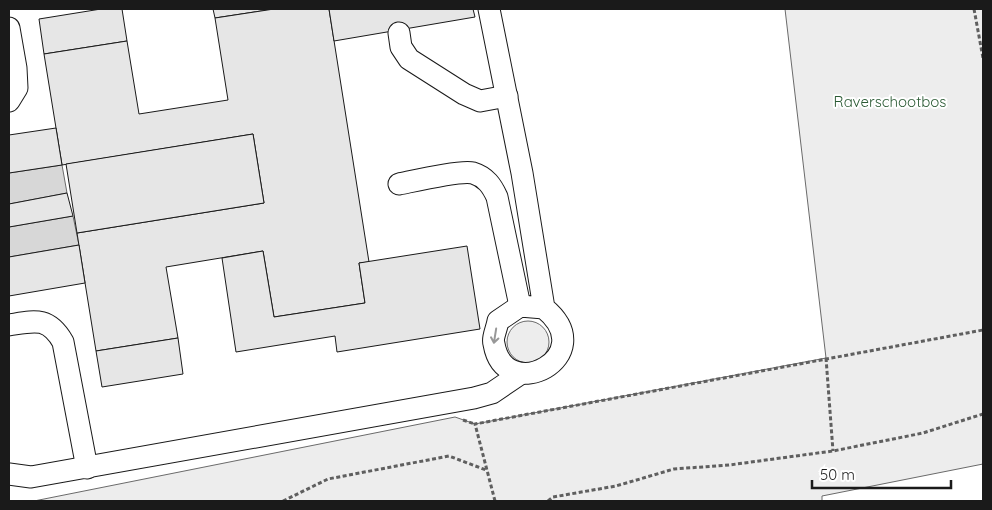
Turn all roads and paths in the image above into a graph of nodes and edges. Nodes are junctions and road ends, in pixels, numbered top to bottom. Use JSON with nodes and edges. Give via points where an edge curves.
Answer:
{"nodes":[{"id":1,"x":489,"y":9,"type":"edge"},
{"id":2,"x":974,"y":9,"type":"edge"},
{"id":3,"x":9,"y":28,"type":"edge"},
{"id":4,"x":399,"y":34,"type":"dead end"},
{"id":5,"x":983,"y":58,"type":"edge"},
{"id":6,"x":507,"y":96,"type":"junction"},
{"id":7,"x":9,"y":100,"type":"edge"},
{"id":8,"x":399,"y":184,"type":"dead end"},
{"id":9,"x":520,"y":306,"type":"junction"},
{"id":10,"x":544,"y":308,"type":"junction"},
{"id":11,"x":9,"y":325,"type":"edge"},
{"id":12,"x":983,"y":330,"type":"edge"},
{"id":13,"x":826,"y":358,"type":"junction"},
{"id":14,"x":520,"y":374,"type":"junction"},
{"id":15,"x":983,"y":414,"type":"edge"},
{"id":16,"x":833,"y":451,"type":"junction"},
{"id":17,"x":87,"y":468,"type":"junction"},
{"id":18,"x":487,"y":470,"type":"junction"},
{"id":19,"x":9,"y":474,"type":"edge"},
{"id":20,"x":283,"y":501,"type":"edge"},
{"id":21,"x":495,"y":501,"type":"edge"},
{"id":22,"x":548,"y":501,"type":"edge"}],
"edges":[{"from":1,"to":6,"type":"lane"},
{"from":2,"to":5,"type":"path"},
{"from":3,"to":7,"type":"lane","via":[[16,68],[16,88]]},
{"from":4,"to":6,"type":"lane","via":[[401,47],[409,59],[464,94],[480,101]]},
{"from":6,"to":10,"type":"lane"},
{"from":8,"to":9,"type":"lane","via":[[471,172],[492,185]]},
{"from":9,"to":10,"type":"lane"},
{"from":9,"to":14,"type":"lane","one_way":true,"via":[[498,321],[493,343],[502,363]]},
{"from":10,"to":14,"type":"lane","via":[[556,318],[563,338],[558,358],[541,372]]},
{"from":11,"to":17,"type":"lane","via":[[34,321],[46,323],[56,330],[63,342]]},
{"from":12,"to":13,"type":"path"},
{"from":13,"to":16,"type":"path"},
{"from":13,"to":18,"type":"path","via":[[475,424]]},
{"from":14,"to":17,"type":"lane","via":[[492,393],[474,398]]},
{"from":15,"to":16,"type":"path","via":[[923,433]]},
{"from":16,"to":22,"type":"path","via":[[729,466],[674,469],[616,486],[553,497]]},
{"from":17,"to":19,"type":"lane","via":[[31,477]]},
{"from":18,"to":20,"type":"path","via":[[449,456],[328,479]]},
{"from":18,"to":21,"type":"path"}]}
